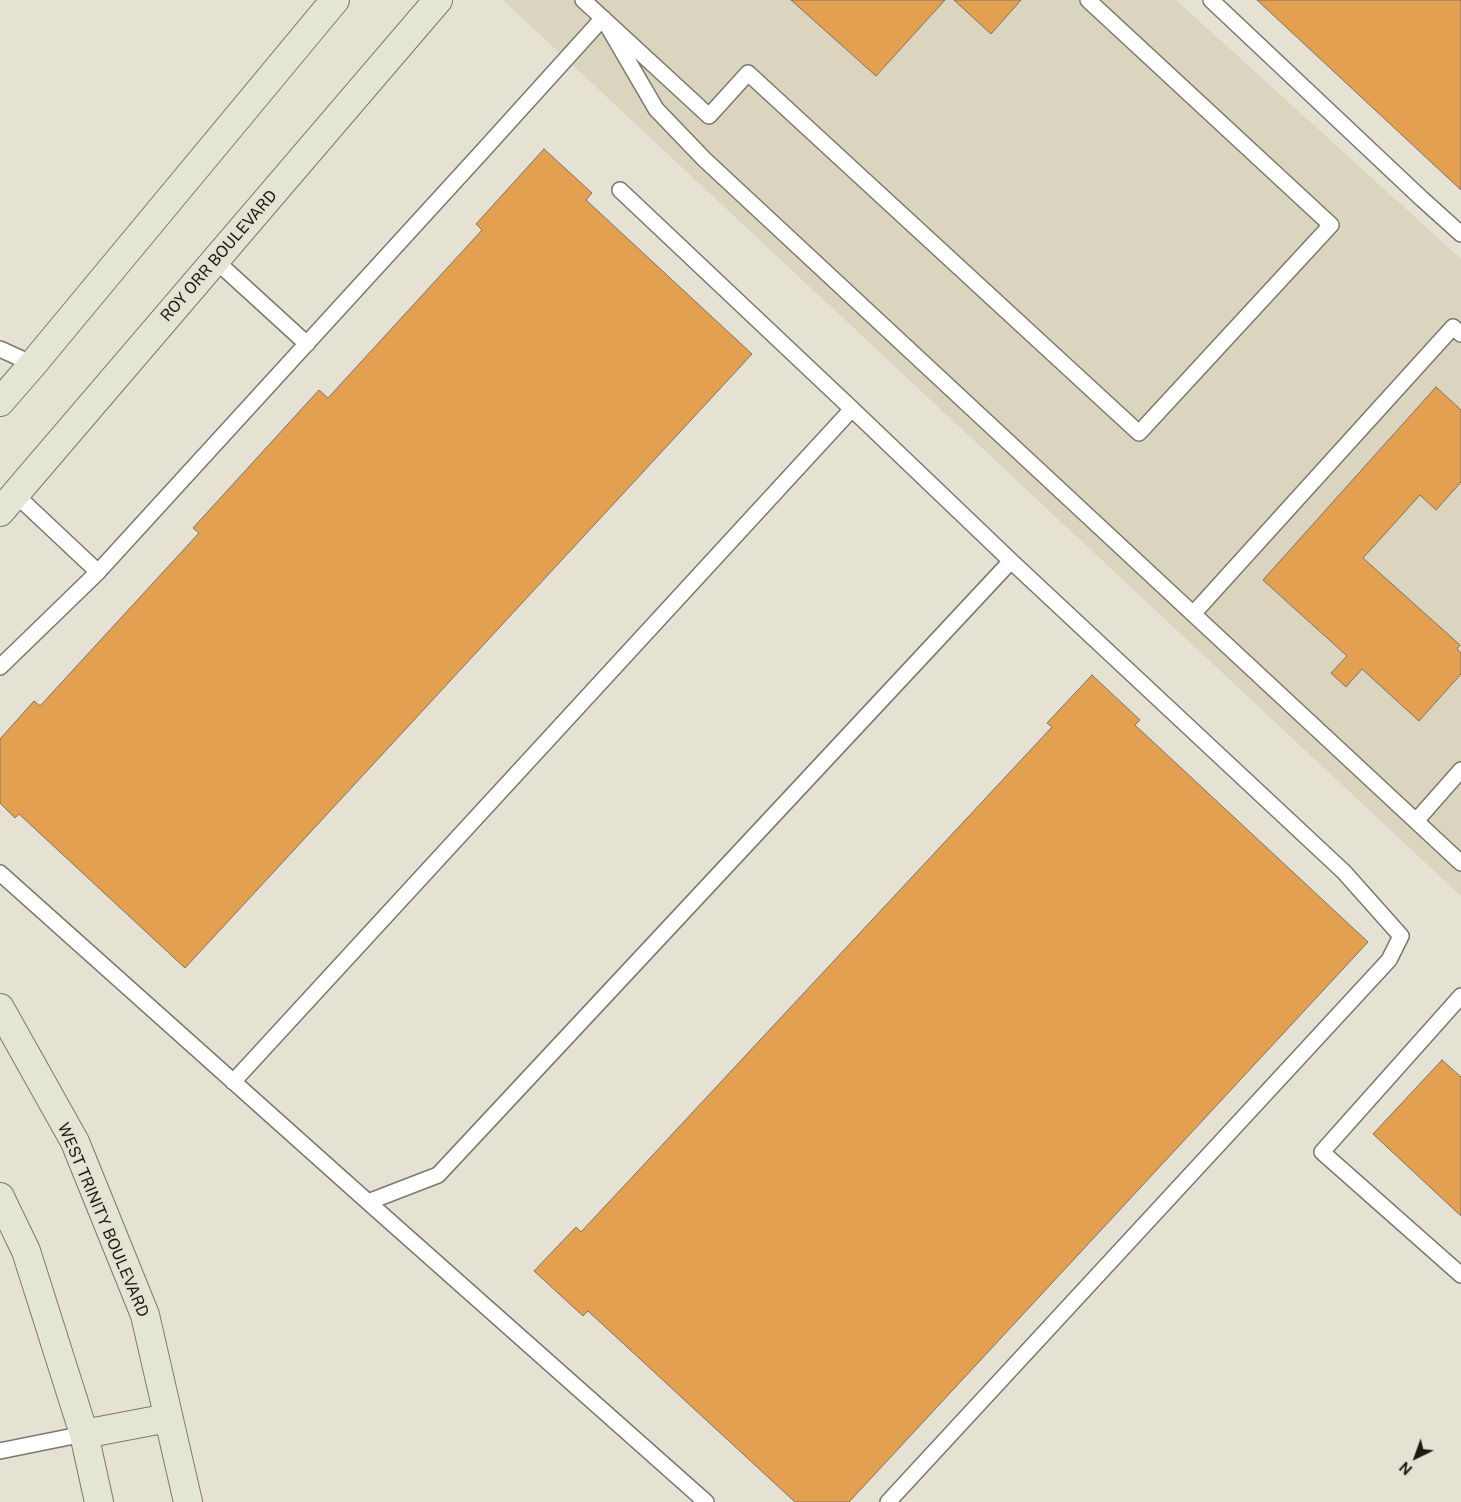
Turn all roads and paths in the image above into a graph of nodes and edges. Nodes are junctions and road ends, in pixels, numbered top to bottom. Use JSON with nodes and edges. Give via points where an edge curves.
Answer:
{"nodes":[{"id":1,"x":335,"y":0,"type":"edge"},
{"id":2,"x":438,"y":0,"type":"edge"},
{"id":3,"x":583,"y":0,"type":"edge"},
{"id":4,"x":1088,"y":0,"type":"edge"},
{"id":5,"x":1211,"y":0,"type":"edge"},
{"id":6,"x":602,"y":18,"type":"junction"},
{"id":7,"x":620,"y":190,"type":"dead end"},
{"id":8,"x":1461,"y":234,"type":"edge"},
{"id":9,"x":215,"y":260,"type":"junction"},
{"id":10,"x":1461,"y":334,"type":"edge"},
{"id":11,"x":307,"y":344,"type":"junction"},
{"id":12,"x":0,"y":349,"type":"edge"},
{"id":13,"x":34,"y":364,"type":"junction"},
{"id":14,"x":0,"y":402,"type":"edge"},
{"id":15,"x":852,"y":409,"type":"junction"},
{"id":16,"x":8,"y":503,"type":"edge"},
{"id":17,"x":1010,"y":561,"type":"junction"},
{"id":18,"x":98,"y":572,"type":"junction"},
{"id":19,"x":1193,"y":614,"type":"junction"},
{"id":20,"x":0,"y":667,"type":"edge"},
{"id":21,"x":1461,"y":770,"type":"edge"},
{"id":22,"x":1416,"y":820,"type":"junction"},
{"id":23,"x":1461,"y":863,"type":"edge"},
{"id":24,"x":0,"y":873,"type":"edge"},
{"id":25,"x":1461,"y":996,"type":"edge"},
{"id":26,"x":0,"y":1008,"type":"edge"},
{"id":27,"x":233,"y":1082,"type":"junction"},
{"id":28,"x":0,"y":1197,"type":"edge"},
{"id":29,"x":368,"y":1202,"type":"junction"},
{"id":30,"x":1461,"y":1275,"type":"edge"},
{"id":31,"x":168,"y":1418,"type":"junction"},
{"id":32,"x":84,"y":1434,"type":"junction"},
{"id":33,"x":0,"y":1451,"type":"edge"},
{"id":34,"x":99,"y":1502,"type":"edge"},
{"id":35,"x":188,"y":1502,"type":"edge"},
{"id":36,"x":706,"y":1502,"type":"edge"},
{"id":37,"x":888,"y":1502,"type":"edge"}],
"edges":[{"from":1,"to":13,"type":"main road"},
{"from":2,"to":9,"type":"main road","name":"ROY ORR BOULEVARD"},
{"from":3,"to":6,"type":"lane"},
{"from":4,"to":6,"type":"lane","via":[[1331,224],[1139,433],[748,73],[709,116]]},
{"from":5,"to":8,"type":"lane"},
{"from":6,"to":11,"type":"lane"},
{"from":6,"to":19,"type":"lane","via":[[656,109],[704,159]]},
{"from":7,"to":15,"type":"lane"},
{"from":9,"to":11,"type":"lane"},
{"from":9,"to":16,"type":"main road","name":"ROY ORR BOULEVARD"},
{"from":10,"to":19,"type":"lane","via":[[1453,327]]},
{"from":11,"to":18,"type":"lane"},
{"from":12,"to":13,"type":"lane"},
{"from":13,"to":14,"type":"main road"},
{"from":15,"to":17,"type":"lane"},
{"from":15,"to":27,"type":"lane"},
{"from":16,"to":18,"type":"lane"},
{"from":17,"to":29,"type":"lane","via":[[438,1175]]},
{"from":17,"to":37,"type":"lane","via":[[1344,872],[1401,936],[1390,960]]},
{"from":18,"to":20,"type":"lane"},
{"from":19,"to":22,"type":"lane"},
{"from":21,"to":22,"type":"lane"},
{"from":22,"to":23,"type":"lane"},
{"from":24,"to":27,"type":"lane"},
{"from":25,"to":30,"type":"lane","via":[[1322,1152]]},
{"from":26,"to":31,"type":"main road","name":"WEST TRINITY BOULEVARD","via":[[79,1151],[145,1315]]},
{"from":27,"to":29,"type":"lane"},
{"from":28,"to":32,"type":"main road","via":[[26,1251]]},
{"from":29,"to":36,"type":"lane"},
{"from":31,"to":32,"type":"main road"},
{"from":31,"to":35,"type":"main road","name":"WEST TRINITY BOULEVARD"},
{"from":32,"to":33,"type":"lane"},
{"from":32,"to":34,"type":"main road"}]}
